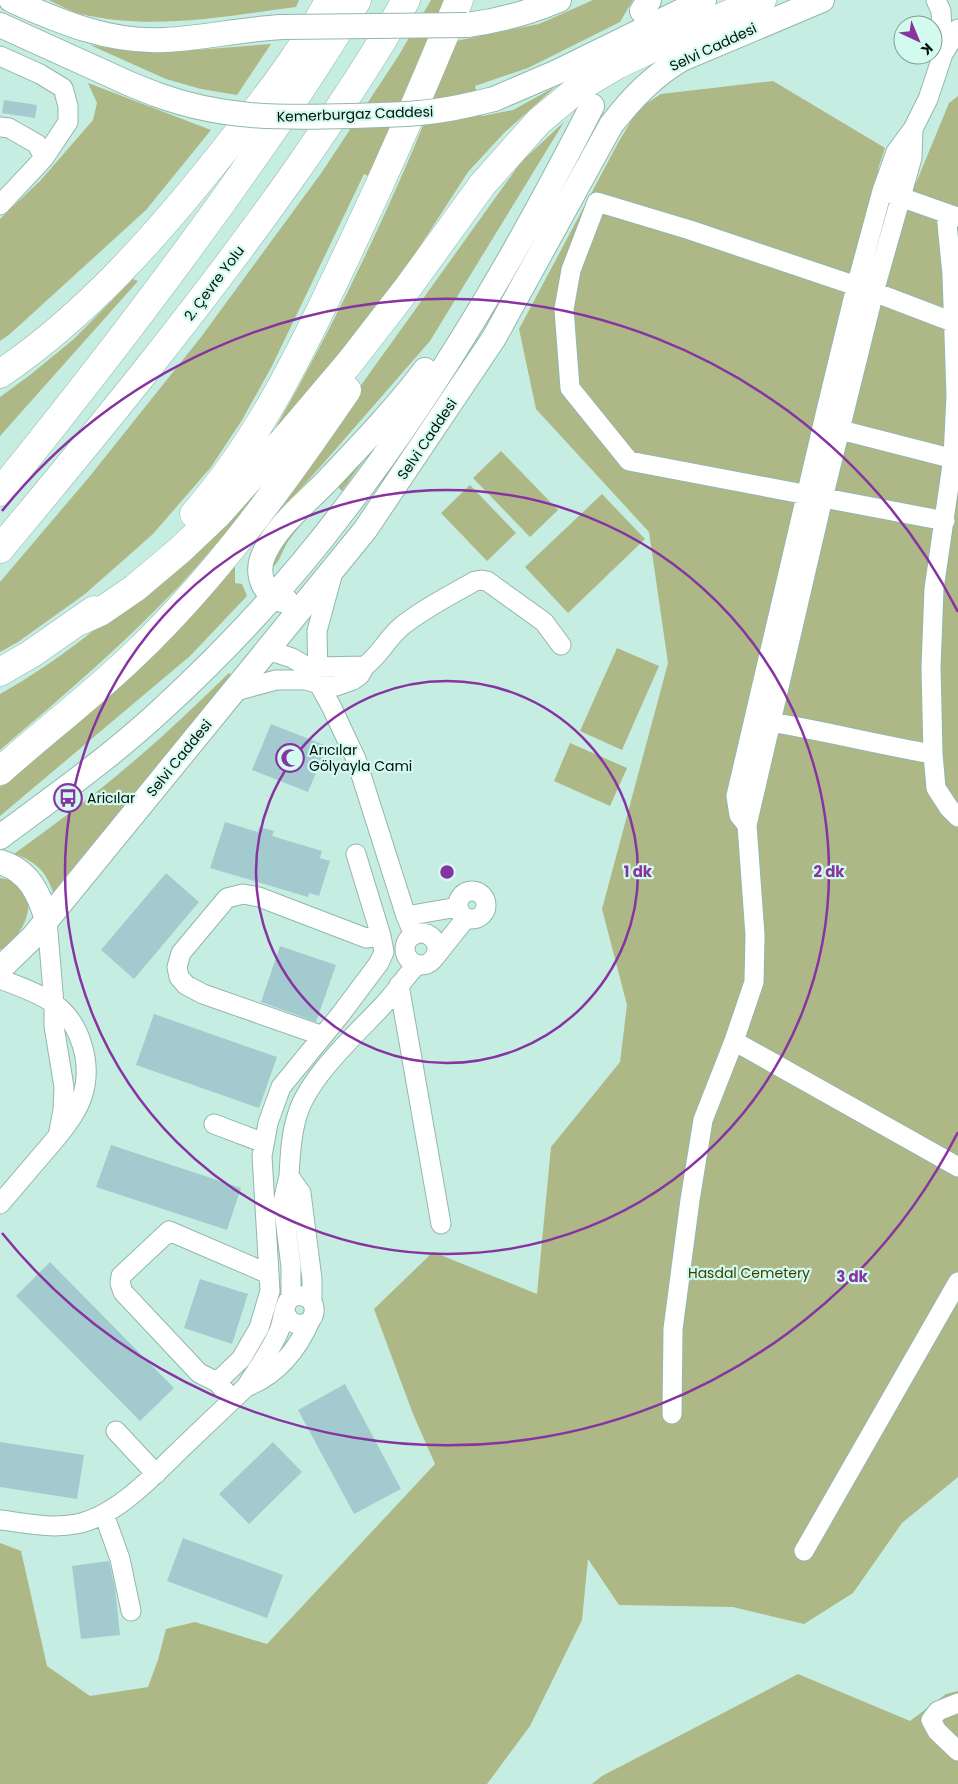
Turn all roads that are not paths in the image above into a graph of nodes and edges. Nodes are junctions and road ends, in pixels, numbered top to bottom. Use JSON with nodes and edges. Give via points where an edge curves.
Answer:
{"nodes":[{"id":1,"x":11,"y":0,"type":"edge"},
{"id":2,"x":330,"y":0,"type":"edge"},
{"id":3,"x":357,"y":0,"type":"edge"},
{"id":4,"x":406,"y":0,"type":"edge"},
{"id":5,"x":559,"y":0,"type":"edge"},
{"id":6,"x":704,"y":0,"type":"edge"},
{"id":7,"x":762,"y":0,"type":"edge"},
{"id":8,"x":822,"y":0,"type":"edge"},
{"id":9,"x":936,"y":0,"type":"edge"},
{"id":10,"x":463,"y":12,"type":"edge"},
{"id":11,"x":941,"y":15,"type":"edge"},
{"id":12,"x":0,"y":25,"type":"edge"},
{"id":13,"x":958,"y":29,"type":"edge"},
{"id":14,"x":943,"y":54,"type":"edge"},
{"id":15,"x":0,"y":56,"type":"edge"},
{"id":16,"x":939,"y":65,"type":"edge"},
{"id":17,"x":592,"y":106,"type":"dead end"},
{"id":18,"x":0,"y":127,"type":"edge"},
{"id":19,"x":914,"y":129,"type":"junction"},
{"id":20,"x":508,"y":156,"type":"junction"},
{"id":21,"x":44,"y":158,"type":"junction"},
{"id":22,"x":882,"y":191,"type":"junction"},
{"id":23,"x":900,"y":197,"type":"junction"},
{"id":24,"x":0,"y":206,"type":"edge"},
{"id":25,"x":952,"y":216,"type":"edge"},
{"id":26,"x":508,"y":261,"type":"junction"},
{"id":27,"x":865,"y":289,"type":"junction"},
{"id":28,"x":956,"y":323,"type":"edge"},
{"id":29,"x":0,"y":374,"type":"edge"},
{"id":30,"x":832,"y":427,"type":"junction"},
{"id":31,"x":956,"y":459,"type":"edge"},
{"id":32,"x":0,"y":492,"type":"edge"},
{"id":33,"x":815,"y":497,"type":"junction"},
{"id":34,"x":945,"y":521,"type":"junction"},
{"id":35,"x":0,"y":549,"type":"edge"},
{"id":36,"x":334,"y":569,"type":"junction"},
{"id":37,"x":273,"y":595,"type":"junction"},
{"id":38,"x":309,"y":600,"type":"junction"},
{"id":39,"x":80,"y":621,"type":"junction"},
{"id":40,"x":562,"y":645,"type":"dead end"},
{"id":41,"x":265,"y":652,"type":"junction"},
{"id":42,"x":0,"y":672,"type":"edge"},
{"id":43,"x":318,"y":676,"type":"junction"},
{"id":44,"x":191,"y":681,"type":"junction"},
{"id":45,"x":232,"y":692,"type":"junction"},
{"id":46,"x":762,"y":721,"type":"junction"},
{"id":47,"x":933,"y":754,"type":"junction"},
{"id":48,"x":0,"y":771,"type":"edge"},
{"id":49,"x":958,"y":817,"type":"edge"},
{"id":50,"x":0,"y":837,"type":"edge"},
{"id":51,"x":356,"y":854,"type":"dead end"},
{"id":52,"x":0,"y":862,"type":"edge"},
{"id":53,"x":406,"y":916,"type":"junction"},
{"id":54,"x":47,"y":920,"type":"junction"},
{"id":55,"x":414,"y":935,"type":"junction"},
{"id":56,"x":381,"y":936,"type":"junction"},
{"id":57,"x":435,"y":957,"type":"junction"},
{"id":58,"x":417,"y":965,"type":"junction"},
{"id":59,"x":0,"y":969,"type":"edge"},
{"id":60,"x":0,"y":979,"type":"edge"},
{"id":61,"x":400,"y":985,"type":"junction"},
{"id":62,"x":54,"y":1004,"type":"junction"},
{"id":63,"x":323,"y":1036,"type":"junction"},
{"id":64,"x":734,"y":1041,"type":"junction"},
{"id":65,"x":214,"y":1124,"type":"dead end"},
{"id":66,"x":264,"y":1143,"type":"junction"},
{"id":67,"x":958,"y":1167,"type":"edge"},
{"id":68,"x":289,"y":1176,"type":"junction"},
{"id":69,"x":0,"y":1204,"type":"edge"},
{"id":70,"x":441,"y":1224,"type":"dead end"},
{"id":71,"x":269,"y":1274,"type":"junction"},
{"id":72,"x":958,"y":1282,"type":"edge"},
{"id":73,"x":288,"y":1305,"type":"junction"},
{"id":74,"x":311,"y":1311,"type":"junction"},
{"id":75,"x":216,"y":1382,"type":"junction"},
{"id":76,"x":246,"y":1387,"type":"junction"},
{"id":77,"x":233,"y":1400,"type":"junction"},
{"id":78,"x":672,"y":1414,"type":"dead end"},
{"id":79,"x":116,"y":1431,"type":"dead end"},
{"id":80,"x":156,"y":1474,"type":"junction"},
{"id":81,"x":104,"y":1514,"type":"junction"},
{"id":82,"x":0,"y":1520,"type":"edge"},
{"id":83,"x":804,"y":1551,"type":"dead end"},
{"id":84,"x":131,"y":1611,"type":"dead end"},
{"id":85,"x":958,"y":1703,"type":"edge"},
{"id":86,"x":955,"y":1744,"type":"edge"}],
"edges":[{"from":1,"to":10,"type":"main road","bridge":true,"via":[[66,24],[100,34],[164,40]]},
{"from":2,"to":29,"type":"highway","via":[[298,54],[269,94],[184,201],[77,312]]},
{"from":3,"to":32,"type":"highway","via":[[311,75],[200,234]]},
{"from":4,"to":35,"type":"highway","name":"2. Çevre Yolu","via":[[316,142],[258,224],[163,349]]},
{"from":5,"to":10,"type":"main road","via":[[496,21]]},
{"from":6,"to":12,"type":"main road","name":"Kemerburgaz Caddesi","bridge":true,"via":[[494,99],[420,113],[298,118],[254,117],[181,104]]},
{"from":7,"to":20,"type":"highway","via":[[642,52],[599,75],[561,100]]},
{"from":8,"to":36,"type":"main road","name":"Selvi Caddesi","via":[[682,59],[636,94],[611,125],[494,338],[369,524]]},
{"from":9,"to":11,"type":"street"},
{"from":10,"to":39,"type":"highway","via":[[420,95],[309,335],[276,397],[222,479],[195,513],[138,572]]},
{"from":13,"to":14,"type":"street"},
{"from":15,"to":21,"type":"street","via":[[64,88],[68,122]]},
{"from":16,"to":19,"type":"street"},
{"from":17,"to":26,"type":"main road","name":"Selvi Caddesi"},
{"from":18,"to":21,"type":"street","via":[[9,128],[36,144]]},
{"from":19,"to":22,"type":"street","via":[[896,152]]},
{"from":19,"to":23,"type":"street","via":[[912,158]]},
{"from":20,"to":39,"type":"highway","via":[[482,185],[351,361],[218,514],[135,588],[100,612]]},
{"from":20,"to":48,"type":"highway","via":[[246,531],[136,653]]},
{"from":21,"to":24,"type":"street"},
{"from":22,"to":23,"type":"street"},
{"from":22,"to":27,"type":"street"},
{"from":23,"to":25,"type":"street"},
{"from":23,"to":27,"type":"street"},
{"from":25,"to":28,"type":"street"},
{"from":26,"to":37,"type":"main road","name":"Selvi Caddesi","via":[[382,459],[320,542]]},
{"from":26,"to":37,"type":"main road","via":[[406,395],[272,540],[260,563],[260,574],[265,587]]},
{"from":27,"to":28,"type":"street"},
{"from":27,"to":30,"type":"street"},
{"from":27,"to":33,"type":"street","via":[[597,202],[571,270],[564,309],[570,388],[629,462]]},
{"from":28,"to":31,"type":"street"},
{"from":30,"to":31,"type":"street"},
{"from":30,"to":33,"type":"street"},
{"from":31,"to":34,"type":"street"},
{"from":33,"to":34,"type":"street"},
{"from":33,"to":46,"type":"street"},
{"from":34,"to":47,"type":"street","via":[[934,588],[931,667]]},
{"from":36,"to":38,"type":"main road","name":"Selvi Caddesi"},
{"from":36,"to":43,"type":"street","via":[[317,631]]},
{"from":37,"to":38,"type":"main road","via":[[283,601]]},
{"from":37,"to":44,"type":"main road","name":"Selvi Caddesi"},
{"from":38,"to":41,"type":"main road","name":"Selvi Caddesi"},
{"from":39,"to":42,"type":"highway"},
{"from":40,"to":43,"type":"street","via":[[544,622],[481,580],[400,627],[353,680],[336,686]]},
{"from":41,"to":43,"type":"street","via":[[298,661]]},
{"from":41,"to":44,"type":"main road","via":[[241,654],[217,664]]},
{"from":41,"to":45,"type":"main road","name":"Selvi Caddesi"},
{"from":43,"to":45,"type":"street","via":[[306,680],[276,680]]},
{"from":43,"to":53,"type":"street","via":[[356,759]]},
{"from":44,"to":50,"type":"main road","name":"Selvi Caddesi","via":[[101,762]]},
{"from":45,"to":54,"type":"main road","name":"Selvi Caddesi"},
{"from":46,"to":47,"type":"street"},
{"from":46,"to":64,"type":"street","via":[[736,796],[739,815],[747,825],[755,935],[754,982]]},
{"from":47,"to":49,"type":"street","via":[[936,788]]},
{"from":51,"to":56,"type":"street"},
{"from":52,"to":54,"type":"main road","via":[[22,873],[34,886]]},
{"from":53,"to":55,"type":"street"},
{"from":53,"to":57,"type":"street","via":[[462,913]]},
{"from":54,"to":59,"type":"main road","name":"Selvi Caddesi"},
{"from":54,"to":62,"type":"street"},
{"from":55,"to":57,"type":"street","via":[[421,933],[431,937],[437,946]]},
{"from":55,"to":58,"type":"street","via":[[408,940],[405,950]]},
{"from":56,"to":63,"type":"street","via":[[384,952],[379,962]]},
{"from":56,"to":63,"type":"street","via":[[366,938],[259,897],[243,894],[227,898],[181,953],[177,967],[186,985],[203,994]]},
{"from":57,"to":58,"type":"street","via":[[427,964]]},
{"from":58,"to":61,"type":"street"},
{"from":60,"to":62,"type":"street"},
{"from":61,"to":68,"type":"street","via":[[309,1090],[297,1115]]},
{"from":61,"to":70,"type":"street"},
{"from":62,"to":69,"type":"street","via":[[70,1018],[81,1041],[85,1074],[82,1096],[73,1117]]},
{"from":63,"to":66,"type":"street","via":[[281,1087]]},
{"from":64,"to":67,"type":"street"},
{"from":64,"to":78,"type":"street","via":[[703,1120],[673,1329]]},
{"from":65,"to":66,"type":"street"},
{"from":66,"to":71,"type":"street","via":[[263,1187]]},
{"from":68,"to":73,"type":"street","via":[[283,1202],[290,1267]]},
{"from":68,"to":74,"type":"street","via":[[301,1193],[312,1279]]},
{"from":71,"to":75,"type":"street","via":[[270,1291],[259,1328],[241,1358]]},
{"from":71,"to":75,"type":"street","via":[[169,1231],[121,1276],[123,1292],[199,1373]]},
{"from":72,"to":83,"type":"street"},
{"from":73,"to":74,"type":"street","via":[[300,1295],[309,1299]]},
{"from":73,"to":74,"type":"street","via":[[289,1320],[298,1324],[303,1324]]},
{"from":73,"to":76,"type":"street","via":[[272,1345]]},
{"from":74,"to":76,"type":"street","via":[[304,1334],[292,1353],[273,1372]]},
{"from":75,"to":77,"type":"street"},
{"from":76,"to":77,"type":"street"},
{"from":77,"to":80,"type":"street"},
{"from":79,"to":80,"type":"street"},
{"from":80,"to":81,"type":"street"},
{"from":81,"to":82,"type":"street","via":[[78,1524],[57,1526]]},
{"from":81,"to":84,"type":"street","via":[[120,1559]]},
{"from":85,"to":86,"type":"street","via":[[938,1711],[931,1720],[936,1731]]}]}
